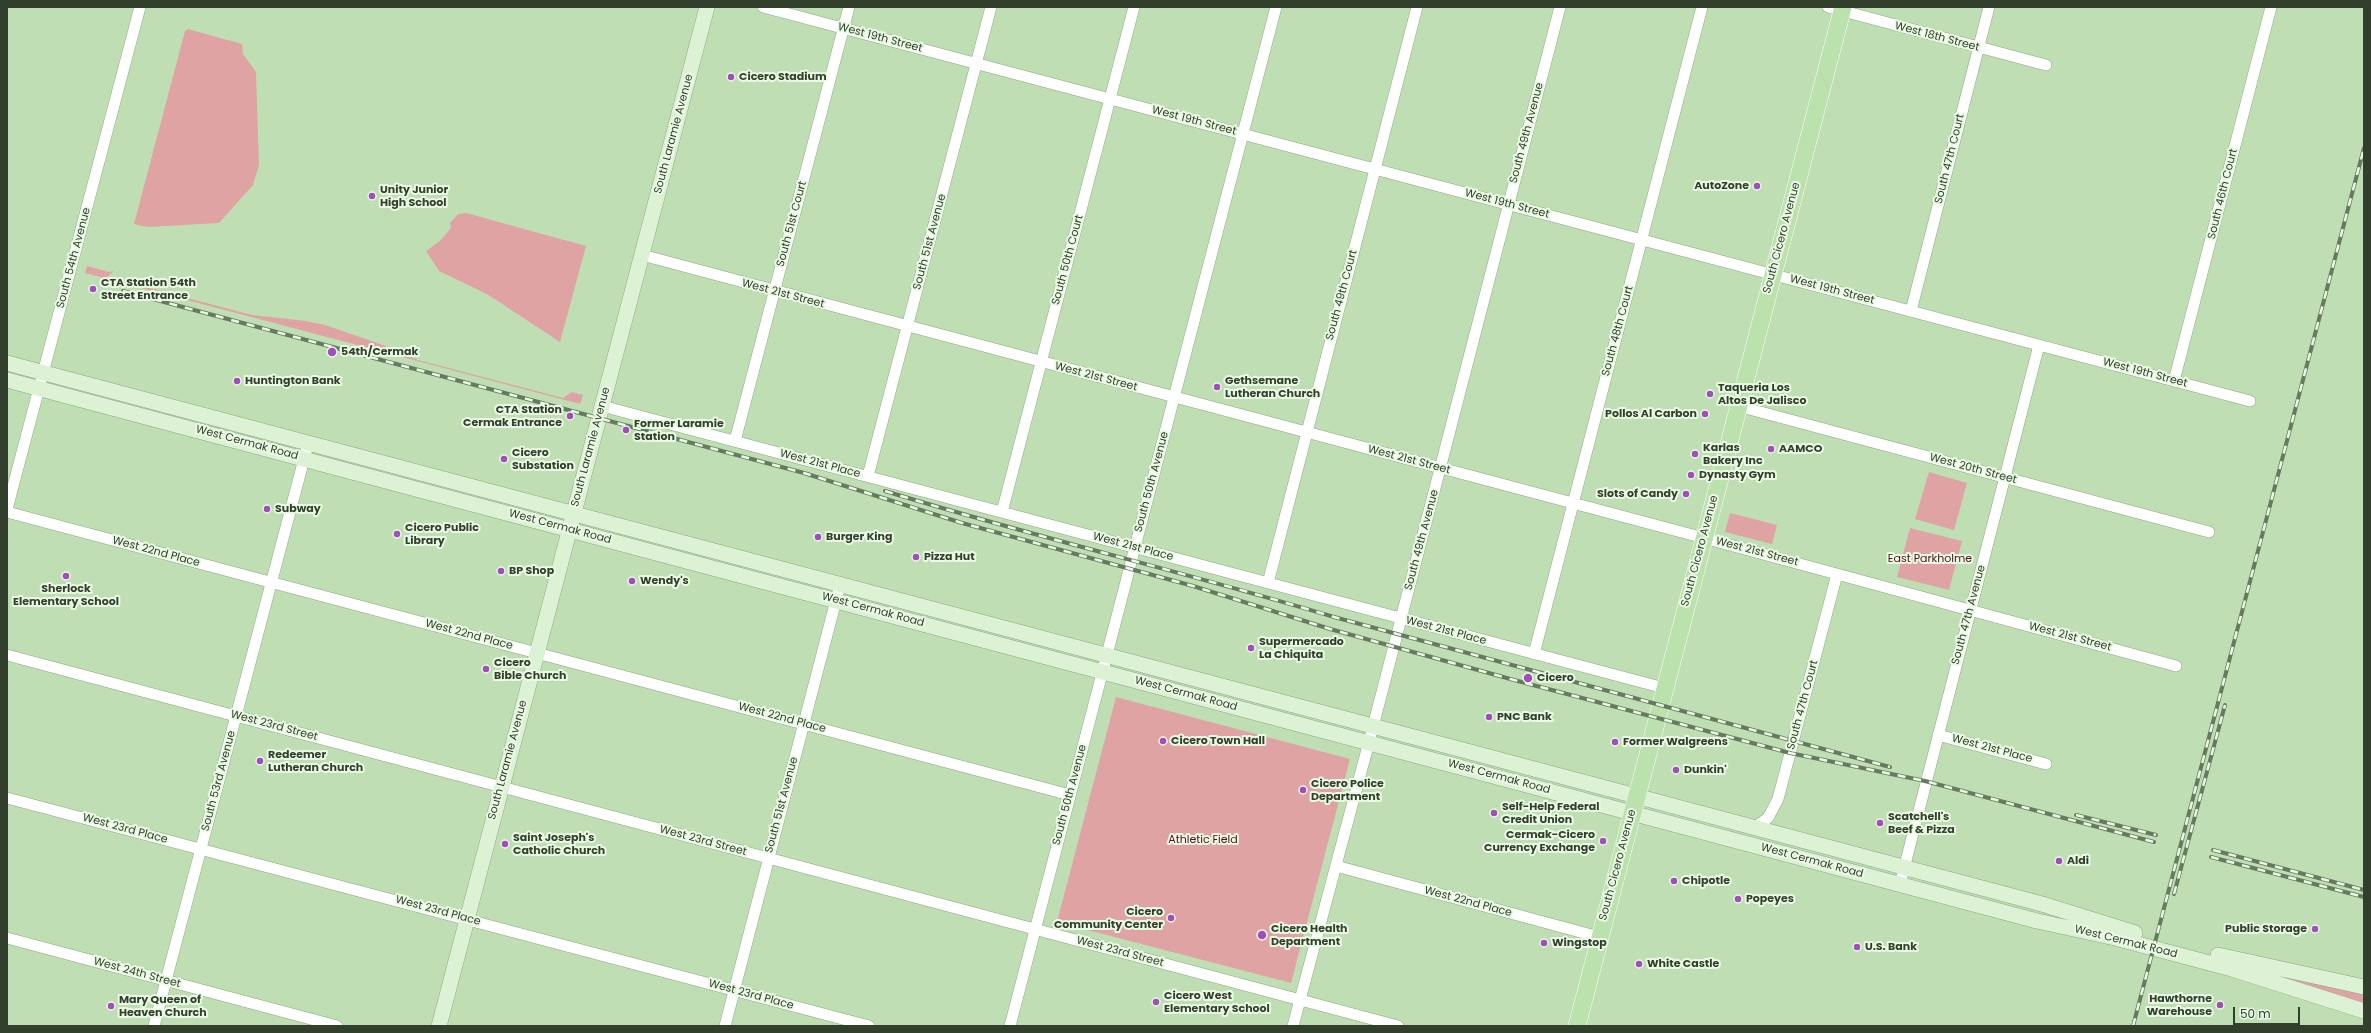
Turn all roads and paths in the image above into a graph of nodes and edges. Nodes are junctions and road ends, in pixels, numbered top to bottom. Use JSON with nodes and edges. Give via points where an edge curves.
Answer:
{"nodes":[{"id":1,"x":140,"y":7,"type":"edge"},
{"id":2,"x":707,"y":7,"type":"edge"},
{"id":3,"x":763,"y":7,"type":"edge"},
{"id":4,"x":848,"y":7,"type":"edge"},
{"id":5,"x":991,"y":7,"type":"edge"},
{"id":6,"x":1134,"y":7,"type":"edge"},
{"id":7,"x":1276,"y":7,"type":"edge"},
{"id":8,"x":1417,"y":7,"type":"edge"},
{"id":9,"x":1560,"y":7,"type":"edge"},
{"id":10,"x":1702,"y":7,"type":"edge"},
{"id":11,"x":1989,"y":7,"type":"edge"},
{"id":12,"x":2271,"y":7,"type":"edge"},
{"id":13,"x":1838,"y":8,"type":"edge"},
{"id":14,"x":843,"y":28,"type":"junction"},
{"id":15,"x":1979,"y":48,"type":"junction"},
{"id":16,"x":976,"y":64,"type":"junction"},
{"id":17,"x":2046,"y":65,"type":"dead end"},
{"id":18,"x":1110,"y":99,"type":"junction"},
{"id":19,"x":1243,"y":134,"type":"junction"},
{"id":20,"x":1375,"y":169,"type":"junction"},
{"id":21,"x":1509,"y":205,"type":"junction"},
{"id":22,"x":1641,"y":240,"type":"junction"},
{"id":23,"x":642,"y":255,"type":"junction"},
{"id":24,"x":1772,"y":274,"type":"junction"},
{"id":25,"x":774,"y":291,"type":"junction"},
{"id":26,"x":1911,"y":311,"type":"junction"},
{"id":27,"x":908,"y":327,"type":"junction"},
{"id":28,"x":2039,"y":345,"type":"junction"},
{"id":29,"x":1041,"y":362,"type":"junction"},
{"id":30,"x":7,"y":363,"type":"edge"},
{"id":31,"x":43,"y":373,"type":"junction"},
{"id":32,"x":7,"y":380,"type":"edge"},
{"id":33,"x":2174,"y":381,"type":"junction"},
{"id":34,"x":39,"y":388,"type":"junction"},
{"id":35,"x":1174,"y":397,"type":"junction"},
{"id":36,"x":2250,"y":401,"type":"dead end"},
{"id":37,"x":602,"y":406,"type":"junction"},
{"id":38,"x":1738,"y":406,"type":"junction"},
{"id":39,"x":1306,"y":432,"type":"junction"},
{"id":40,"x":735,"y":440,"type":"junction"},
{"id":41,"x":308,"y":444,"type":"junction"},
{"id":42,"x":304,"y":458,"type":"junction"},
{"id":43,"x":1440,"y":468,"type":"junction"},
{"id":44,"x":868,"y":476,"type":"junction"},
{"id":45,"x":2005,"y":477,"type":"junction"},
{"id":46,"x":1573,"y":503,"type":"junction"},
{"id":47,"x":7,"y":509,"type":"edge"},
{"id":48,"x":7,"y":512,"type":"edge"},
{"id":49,"x":1002,"y":512,"type":"junction"},
{"id":50,"x":573,"y":514,"type":"junction"},
{"id":51,"x":569,"y":529,"type":"junction"},
{"id":52,"x":2209,"y":532,"type":"dead end"},
{"id":53,"x":1704,"y":538,"type":"junction"},
{"id":54,"x":1135,"y":548,"type":"junction"},
{"id":55,"x":1837,"y":574,"type":"junction"},
{"id":56,"x":271,"y":582,"type":"junction"},
{"id":57,"x":1268,"y":583,"type":"junction"},
{"id":58,"x":840,"y":585,"type":"junction"},
{"id":59,"x":836,"y":600,"type":"junction"},
{"id":60,"x":1970,"y":610,"type":"junction"},
{"id":61,"x":1401,"y":619,"type":"junction"},
{"id":62,"x":536,"y":653,"type":"junction"},
{"id":63,"x":1534,"y":654,"type":"junction"},
{"id":64,"x":7,"y":656,"type":"edge"},
{"id":65,"x":1106,"y":656,"type":"junction"},
{"id":66,"x":2176,"y":666,"type":"dead end"},
{"id":67,"x":1102,"y":671,"type":"junction"},
{"id":68,"x":1664,"y":688,"type":"junction"},
{"id":69,"x":236,"y":716,"type":"junction"},
{"id":70,"x":804,"y":724,"type":"junction"},
{"id":71,"x":1373,"y":727,"type":"junction"},
{"id":72,"x":1938,"y":735,"type":"junction"},
{"id":73,"x":1369,"y":742,"type":"junction"},
{"id":74,"x":2046,"y":764,"type":"dead end"},
{"id":75,"x":501,"y":787,"type":"junction"},
{"id":76,"x":1070,"y":795,"type":"junction"},
{"id":77,"x":7,"y":798,"type":"edge"},
{"id":78,"x":1634,"y":805,"type":"junction"},
{"id":79,"x":1754,"y":828,"type":"junction"},
{"id":80,"x":201,"y":850,"type":"junction"},
{"id":81,"x":768,"y":859,"type":"junction"},
{"id":82,"x":1336,"y":866,"type":"junction"},
{"id":83,"x":1904,"y":868,"type":"junction"},
{"id":84,"x":1900,"y":884,"type":"junction"},
{"id":85,"x":467,"y":919,"type":"junction"},
{"id":86,"x":1035,"y":930,"type":"junction"},
{"id":87,"x":7,"y":938,"type":"edge"},
{"id":88,"x":1599,"y":938,"type":"junction"},
{"id":89,"x":166,"y":981,"type":"junction"},
{"id":90,"x":2364,"y":987,"type":"edge"},
{"id":91,"x":734,"y":990,"type":"junction"},
{"id":92,"x":1300,"y":999,"type":"junction"},
{"id":93,"x":2364,"y":1011,"type":"edge"},
{"id":94,"x":154,"y":1026,"type":"edge"},
{"id":95,"x":337,"y":1026,"type":"edge"},
{"id":96,"x":439,"y":1026,"type":"edge"},
{"id":97,"x":725,"y":1026,"type":"edge"},
{"id":98,"x":869,"y":1026,"type":"edge"},
{"id":99,"x":1010,"y":1026,"type":"edge"},
{"id":100,"x":1293,"y":1026,"type":"edge"},
{"id":101,"x":1398,"y":1026,"type":"edge"},
{"id":102,"x":1577,"y":1026,"type":"edge"}],
"edges":[{"from":1,"to":31,"type":"street","name":"South 54th Avenue"},
{"from":2,"to":23,"type":"main road","name":"South Laramie Avenue"},
{"from":3,"to":14,"type":"street","name":"West 19th Street"},
{"from":4,"to":14,"type":"street","name":"South 51st Court"},
{"from":5,"to":16,"type":"street","name":"South 51st Avenue"},
{"from":6,"to":18,"type":"street","name":"South 50th Court"},
{"from":7,"to":19,"type":"street","name":"South 50th Avenue"},
{"from":8,"to":20,"type":"street","name":"South 49th Court"},
{"from":9,"to":21,"type":"street","name":"South 49th Avenue"},
{"from":10,"to":22,"type":"street","name":"South 48th Court"},
{"from":11,"to":15,"type":"street","name":"South 47th Court"},
{"from":12,"to":33,"type":"street","name":"South 46th Court"},
{"from":13,"to":15,"type":"street","name":"West 18th Street"},
{"from":13,"to":24,"type":"main road","name":"South Cicero Avenue"},
{"from":14,"to":16,"type":"street","name":"West 19th Street"},
{"from":14,"to":25,"type":"street","name":"South 51st Court"},
{"from":15,"to":17,"type":"street","name":"West 18th Street"},
{"from":15,"to":26,"type":"street","name":"South 47th Court"},
{"from":16,"to":18,"type":"street","name":"West 19th Street"},
{"from":16,"to":27,"type":"street","name":"South 51st Avenue"},
{"from":18,"to":19,"type":"street","name":"West 19th Street"},
{"from":18,"to":29,"type":"street","name":"South 50th Court"},
{"from":19,"to":20,"type":"street","name":"West 19th Street"},
{"from":19,"to":35,"type":"street","name":"South 50th Avenue"},
{"from":20,"to":21,"type":"street","name":"West 19th Street"},
{"from":20,"to":39,"type":"street","name":"South 49th Court"},
{"from":21,"to":22,"type":"street","name":"West 19th Street"},
{"from":21,"to":43,"type":"street","name":"South 49th Avenue"},
{"from":22,"to":24,"type":"street","name":"West 19th Street"},
{"from":22,"to":46,"type":"street","name":"South 48th Court"},
{"from":23,"to":25,"type":"street","name":"West 21st Street"},
{"from":23,"to":37,"type":"main road","name":"South Laramie Avenue"},
{"from":24,"to":26,"type":"street","name":"West 19th Street"},
{"from":24,"to":38,"type":"main road","name":"South Cicero Avenue"},
{"from":25,"to":27,"type":"street","name":"West 21st Street"},
{"from":25,"to":40,"type":"street","name":"South 51st Court"},
{"from":26,"to":28,"type":"street","name":"West 19th Street"},
{"from":27,"to":29,"type":"street","name":"West 21st Street"},
{"from":27,"to":44,"type":"street","name":"South 51st Avenue"},
{"from":28,"to":33,"type":"street","name":"West 19th Street"},
{"from":28,"to":45,"type":"street","name":"South 47th Avenue"},
{"from":29,"to":35,"type":"street","name":"West 21st Street"},
{"from":29,"to":49,"type":"street","name":"South 50th Court"},
{"from":30,"to":31,"type":"main road","name":"West Cermak Road"},
{"from":31,"to":34,"type":"street","name":"South 54th Avenue"},
{"from":31,"to":41,"type":"main road","name":"West Cermak Road"},
{"from":32,"to":34,"type":"main road","name":"West Cermak Road"},
{"from":33,"to":36,"type":"street","name":"West 19th Street"},
{"from":34,"to":42,"type":"main road","name":"West Cermak Road"},
{"from":34,"to":47,"type":"street","name":"South 54th Avenue"},
{"from":35,"to":39,"type":"street","name":"West 21st Street"},
{"from":35,"to":54,"type":"street","name":"South 50th Avenue"},
{"from":37,"to":40,"type":"street","name":"West 21st Place"},
{"from":37,"to":50,"type":"main road","name":"South Laramie Avenue"},
{"from":38,"to":45,"type":"street","name":"West 20th Street"},
{"from":38,"to":53,"type":"main road","name":"South Cicero Avenue"},
{"from":39,"to":43,"type":"street","name":"West 21st Street"},
{"from":39,"to":57,"type":"street","name":"South 49th Court"},
{"from":40,"to":44,"type":"street","name":"West 21st Place"},
{"from":41,"to":42,"type":"street","name":"South 53rd Avenue"},
{"from":41,"to":50,"type":"main road","name":"West Cermak Road"},
{"from":42,"to":51,"type":"main road","name":"West Cermak Road"},
{"from":42,"to":56,"type":"street","name":"South 53rd Avenue"},
{"from":43,"to":46,"type":"street","name":"West 21st Street"},
{"from":43,"to":61,"type":"street","name":"South 49th Avenue"},
{"from":44,"to":49,"type":"street","name":"West 21st Place"},
{"from":45,"to":52,"type":"street","name":"West 20th Street"},
{"from":45,"to":60,"type":"street","name":"South 47th Avenue"},
{"from":46,"to":53,"type":"street","name":"West 21st Street"},
{"from":46,"to":63,"type":"street","name":"South 48th Court"},
{"from":48,"to":56,"type":"street","name":"West 22nd Place"},
{"from":49,"to":54,"type":"street","name":"West 21st Place"},
{"from":50,"to":51,"type":"main road","name":"South Laramie Avenue"},
{"from":50,"to":58,"type":"main road","name":"West Cermak Road"},
{"from":51,"to":59,"type":"main road","name":"West Cermak Road"},
{"from":51,"to":62,"type":"main road","name":"South Laramie Avenue"},
{"from":53,"to":55,"type":"street","name":"West 21st Street"},
{"from":53,"to":68,"type":"main road","name":"South Cicero Avenue"},
{"from":54,"to":57,"type":"street","name":"West 21st Place"},
{"from":54,"to":65,"type":"street","name":"South 50th Avenue"},
{"from":55,"to":60,"type":"street","name":"West 21st Street"},
{"from":55,"to":79,"type":"street","name":"South 47th Court","via":[[1778,799],[1768,818]]},
{"from":56,"to":62,"type":"street","name":"West 22nd Place"},
{"from":56,"to":69,"type":"street","name":"South 53rd Avenue"},
{"from":57,"to":61,"type":"street","name":"West 21st Place"},
{"from":58,"to":59,"type":"street","name":"South 51st Avenue"},
{"from":58,"to":65,"type":"main road","name":"West Cermak Road"},
{"from":59,"to":67,"type":"main road","name":"West Cermak Road"},
{"from":59,"to":70,"type":"street","name":"South 51st Avenue"},
{"from":60,"to":66,"type":"street","name":"West 21st Street"},
{"from":60,"to":72,"type":"street","name":"South 47th Avenue"},
{"from":61,"to":63,"type":"street","name":"West 21st Place"},
{"from":61,"to":71,"type":"street","name":"South 49th Avenue"},
{"from":62,"to":70,"type":"street","name":"West 22nd Place"},
{"from":62,"to":75,"type":"main road","name":"South Laramie Avenue"},
{"from":63,"to":68,"type":"street","name":"West 21st Place"},
{"from":64,"to":69,"type":"street","name":"West 23rd Street"},
{"from":65,"to":67,"type":"street","name":"South 50th Avenue"},
{"from":65,"to":71,"type":"main road","name":"West Cermak Road"},
{"from":67,"to":73,"type":"main road","name":"West Cermak Road"},
{"from":67,"to":76,"type":"street","name":"South 50th Avenue"},
{"from":68,"to":78,"type":"main road","name":"South Cicero Avenue"},
{"from":69,"to":75,"type":"street","name":"West 23rd Street"},
{"from":69,"to":80,"type":"street","name":"South 53rd Avenue"},
{"from":70,"to":76,"type":"street","name":"West 22nd Place"},
{"from":70,"to":81,"type":"street","name":"South 51st Avenue"},
{"from":71,"to":73,"type":"street","name":"South 49th Avenue"},
{"from":71,"to":78,"type":"main road","name":"West Cermak Road"},
{"from":72,"to":74,"type":"street","name":"West 21st Place"},
{"from":72,"to":83,"type":"street","name":"South 47th Avenue"},
{"from":73,"to":78,"type":"main road","name":"West Cermak Road"},
{"from":73,"to":82,"type":"street","name":"South 49th Avenue"},
{"from":75,"to":81,"type":"street","name":"West 23rd Street"},
{"from":75,"to":85,"type":"main road","name":"South Laramie Avenue"},
{"from":76,"to":86,"type":"street","name":"South 50th Avenue"},
{"from":77,"to":80,"type":"street","name":"West 23rd Place"},
{"from":78,"to":79,"type":"main road","name":"West Cermak Road"},
{"from":78,"to":84,"type":"main road","name":"West Cermak Road"},
{"from":78,"to":88,"type":"main road","name":"South Cicero Avenue"},
{"from":79,"to":83,"type":"main road","name":"West Cermak Road"},
{"from":80,"to":85,"type":"street","name":"West 23rd Place"},
{"from":80,"to":89,"type":"street","name":"South 53rd Avenue"},
{"from":81,"to":86,"type":"street","name":"West 23rd Street"},
{"from":81,"to":91,"type":"street","name":"South 51st Avenue"},
{"from":82,"to":88,"type":"street","name":"West 22nd Place"},
{"from":82,"to":92,"type":"street","name":"South 49th Avenue"},
{"from":83,"to":84,"type":"street","name":"South 47th Avenue"},
{"from":83,"to":90,"type":"main road","name":"West Cermak Road","via":[[2042,904],[2236,960]]},
{"from":84,"to":93,"type":"main road","name":"West Cermak Road","via":[[2232,969]]},
{"from":85,"to":91,"type":"street","name":"West 23rd Place"},
{"from":85,"to":96,"type":"main road","name":"South Laramie Avenue"},
{"from":86,"to":92,"type":"street","name":"West 23rd Street"},
{"from":86,"to":99,"type":"street","name":"South 50th Avenue"},
{"from":87,"to":89,"type":"street","name":"West 24th Street"},
{"from":88,"to":102,"type":"main road","name":"South Cicero Avenue"},
{"from":89,"to":94,"type":"street","name":"South 53rd Avenue"},
{"from":89,"to":95,"type":"street","name":"West 24th Street"},
{"from":91,"to":97,"type":"street","name":"South 51st Avenue"},
{"from":91,"to":98,"type":"street","name":"West 23rd Place"},
{"from":92,"to":100,"type":"street","name":"South 49th Avenue"},
{"from":92,"to":101,"type":"street","name":"West 23rd Street"}]}
